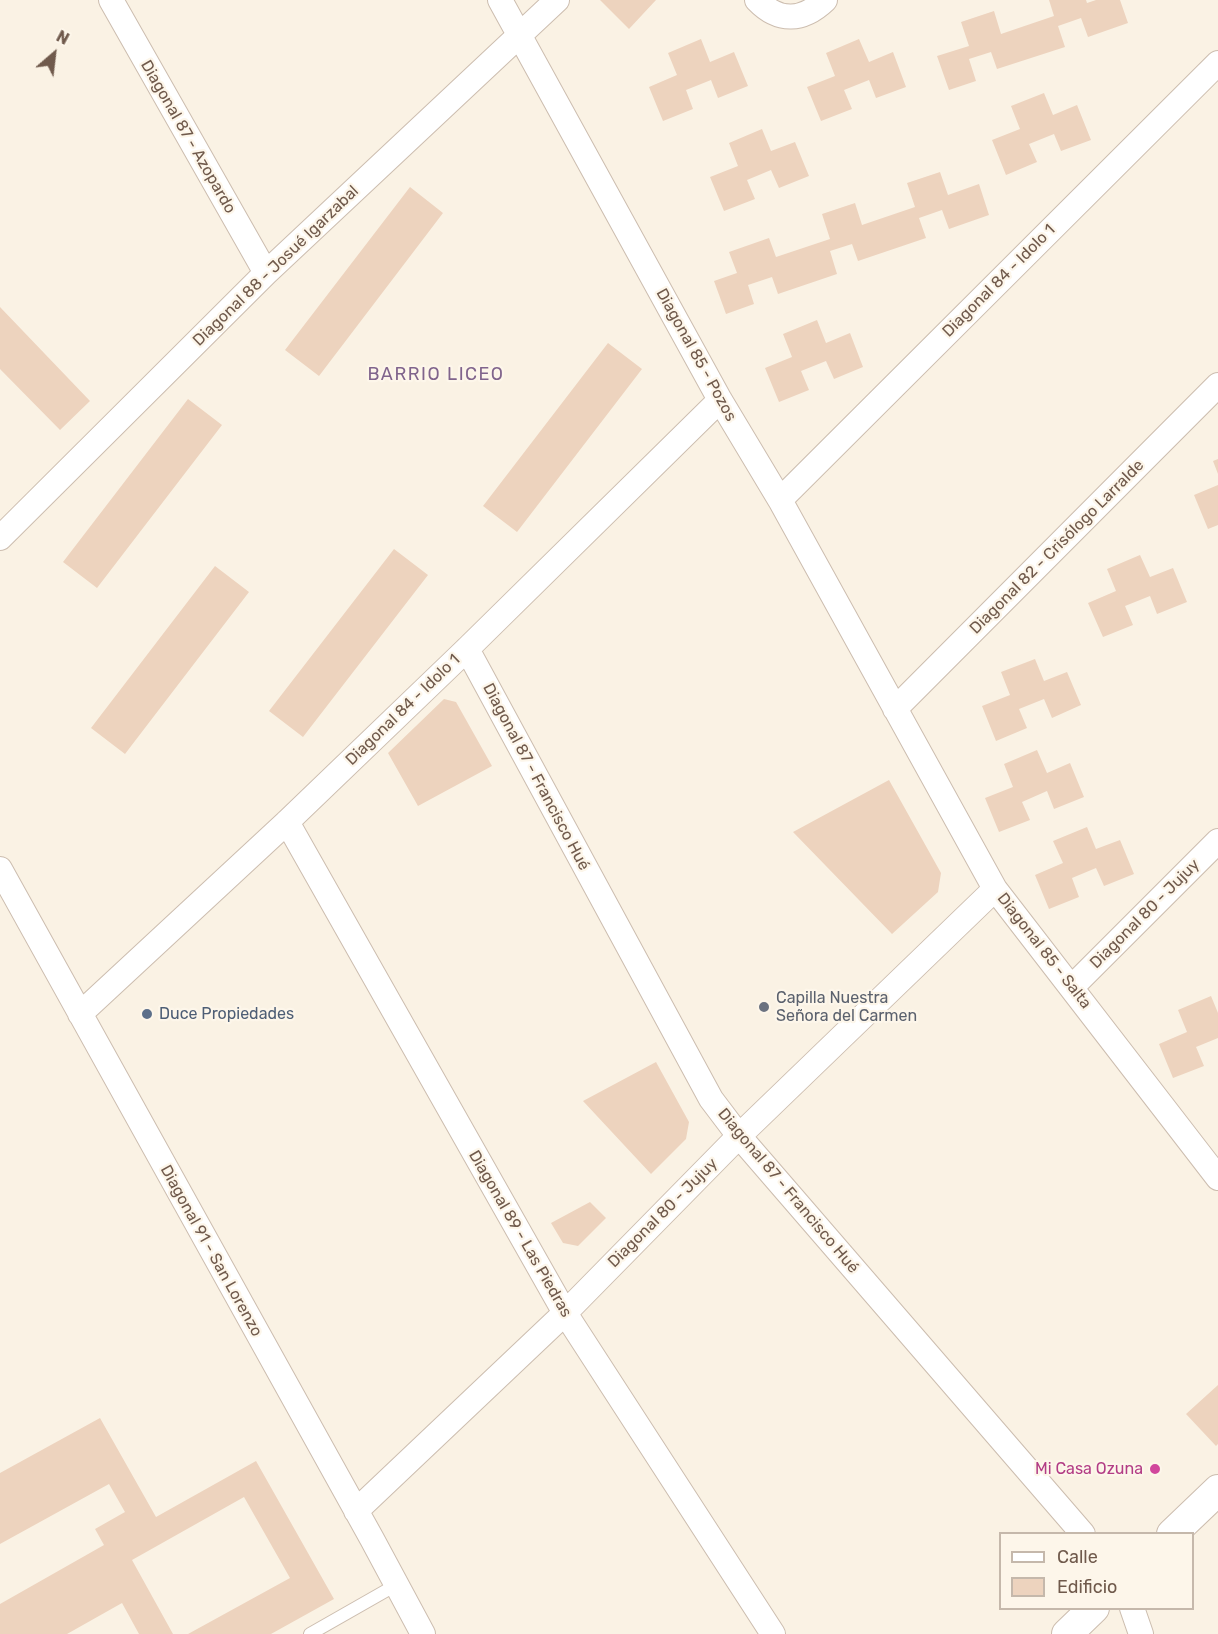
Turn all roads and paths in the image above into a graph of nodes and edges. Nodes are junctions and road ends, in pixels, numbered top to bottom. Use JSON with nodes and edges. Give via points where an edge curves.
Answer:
{"nodes":[{"id":1,"x":111,"y":0,"type":"edge"},
{"id":2,"x":500,"y":0,"type":"edge"},
{"id":3,"x":557,"y":0,"type":"edge"},
{"id":4,"x":758,"y":0,"type":"edge"},
{"id":5,"x":825,"y":0,"type":"edge"},
{"id":6,"x":520,"y":35,"type":"junction"},
{"id":7,"x":1218,"y":63,"type":"edge"},
{"id":8,"x":266,"y":273,"type":"junction"},
{"id":9,"x":1218,"y":385,"type":"edge"},
{"id":10,"x":720,"y":400,"type":"junction"},
{"id":11,"x":780,"y":500,"type":"junction"},
{"id":12,"x":0,"y":538,"type":"edge"},
{"id":13,"x":467,"y":649,"type":"junction"},
{"id":14,"x":895,"y":709,"type":"junction"},
{"id":15,"x":287,"y":822,"type":"junction"},
{"id":16,"x":1218,"y":841,"type":"edge"},
{"id":17,"x":0,"y":868,"type":"edge"},
{"id":18,"x":995,"y":889,"type":"junction"},
{"id":19,"x":1072,"y":987,"type":"junction"},
{"id":20,"x":80,"y":1014,"type":"junction"},
{"id":21,"x":739,"y":1136,"type":"junction"},
{"id":22,"x":1218,"y":1178,"type":"edge"},
{"id":23,"x":565,"y":1313,"type":"junction"},
{"id":24,"x":1218,"y":1490,"type":"edge"},
{"id":25,"x":356,"y":1511,"type":"junction"},
{"id":26,"x":1082,"y":1532,"type":"edge"},
{"id":27,"x":1174,"y":1532,"type":"edge"},
{"id":28,"x":396,"y":1585,"type":"junction"},
{"id":29,"x":1092,"y":1610,"type":"edge"},
{"id":30,"x":1133,"y":1610,"type":"edge"},
{"id":31,"x":310,"y":1634,"type":"edge"},
{"id":32,"x":423,"y":1634,"type":"edge"},
{"id":33,"x":773,"y":1634,"type":"edge"},
{"id":34,"x":1067,"y":1634,"type":"edge"},
{"id":35,"x":1142,"y":1634,"type":"edge"}],
"edges":[{"from":1,"to":8,"type":"street","name":"Diagonal 87 - Azopardo"},
{"from":2,"to":6,"type":"street","name":"Diagonal 85 - Pozos"},
{"from":3,"to":6,"type":"street","name":"Diagonal 88 - Josué Igarzabal"},
{"from":4,"to":5,"type":"street","via":[[779,15],[794,17],[808,14]]},
{"from":6,"to":8,"type":"street","name":"Diagonal 88 - Josué Igarzabal"},
{"from":6,"to":10,"type":"street","name":"Diagonal 85 - Pozos"},
{"from":7,"to":11,"type":"street","name":"Diagonal 84 - Idolo 1"},
{"from":8,"to":12,"type":"street","name":"Diagonal 88 - Josué Igarzabal"},
{"from":9,"to":14,"type":"street","name":"Diagonal 82 - Crisólogo Larralde"},
{"from":10,"to":11,"type":"street","name":"Diagonal 85 - Pozos"},
{"from":10,"to":13,"type":"street","name":"Diagonal 84 - Idolo 1"},
{"from":11,"to":14,"type":"street","name":"Diagonal 85 - Pozos"},
{"from":13,"to":15,"type":"street","name":"Diagonal 84 - Idolo 1"},
{"from":13,"to":21,"type":"street","name":"Diagonal 87 - Francisco Hué","via":[[711,1100]]},
{"from":14,"to":18,"type":"street","name":"Diagonal 85 - Salta"},
{"from":15,"to":20,"type":"street","name":"Diagonal 84 - Idolo 1"},
{"from":15,"to":23,"type":"street","name":"Diagonal 89 - Las Piedras"},
{"from":16,"to":19,"type":"street","name":"Diagonal 80 - Jujuy"},
{"from":17,"to":20,"type":"street","name":"Diagonal 91 - San Lorenzo"},
{"from":18,"to":19,"type":"street","name":"Diagonal 85 - Salta"},
{"from":18,"to":21,"type":"street","name":"Diagonal 80 - Jujuy"},
{"from":19,"to":22,"type":"street","name":"Diagonal 85 - Salta"},
{"from":20,"to":25,"type":"street","name":"Diagonal 91 - San Lorenzo"},
{"from":21,"to":23,"type":"street","name":"Diagonal 80 - Jujuy"},
{"from":21,"to":26,"type":"street","name":"Diagonal 87 - Francisco Hué"},
{"from":23,"to":25,"type":"street","name":"Diagonal 80 - Jujuy"},
{"from":23,"to":33,"type":"street","name":"Diagonal 89 - Las Piedras"},
{"from":24,"to":27,"type":"street"},
{"from":25,"to":28,"type":"street","name":"Diagonal 91 - San Lorenzo"},
{"from":28,"to":31,"type":"lane"},
{"from":28,"to":32,"type":"street","name":"Diagonal 91 - San Lorenzo"},
{"from":29,"to":34,"type":"street"},
{"from":30,"to":35,"type":"street"}]}
